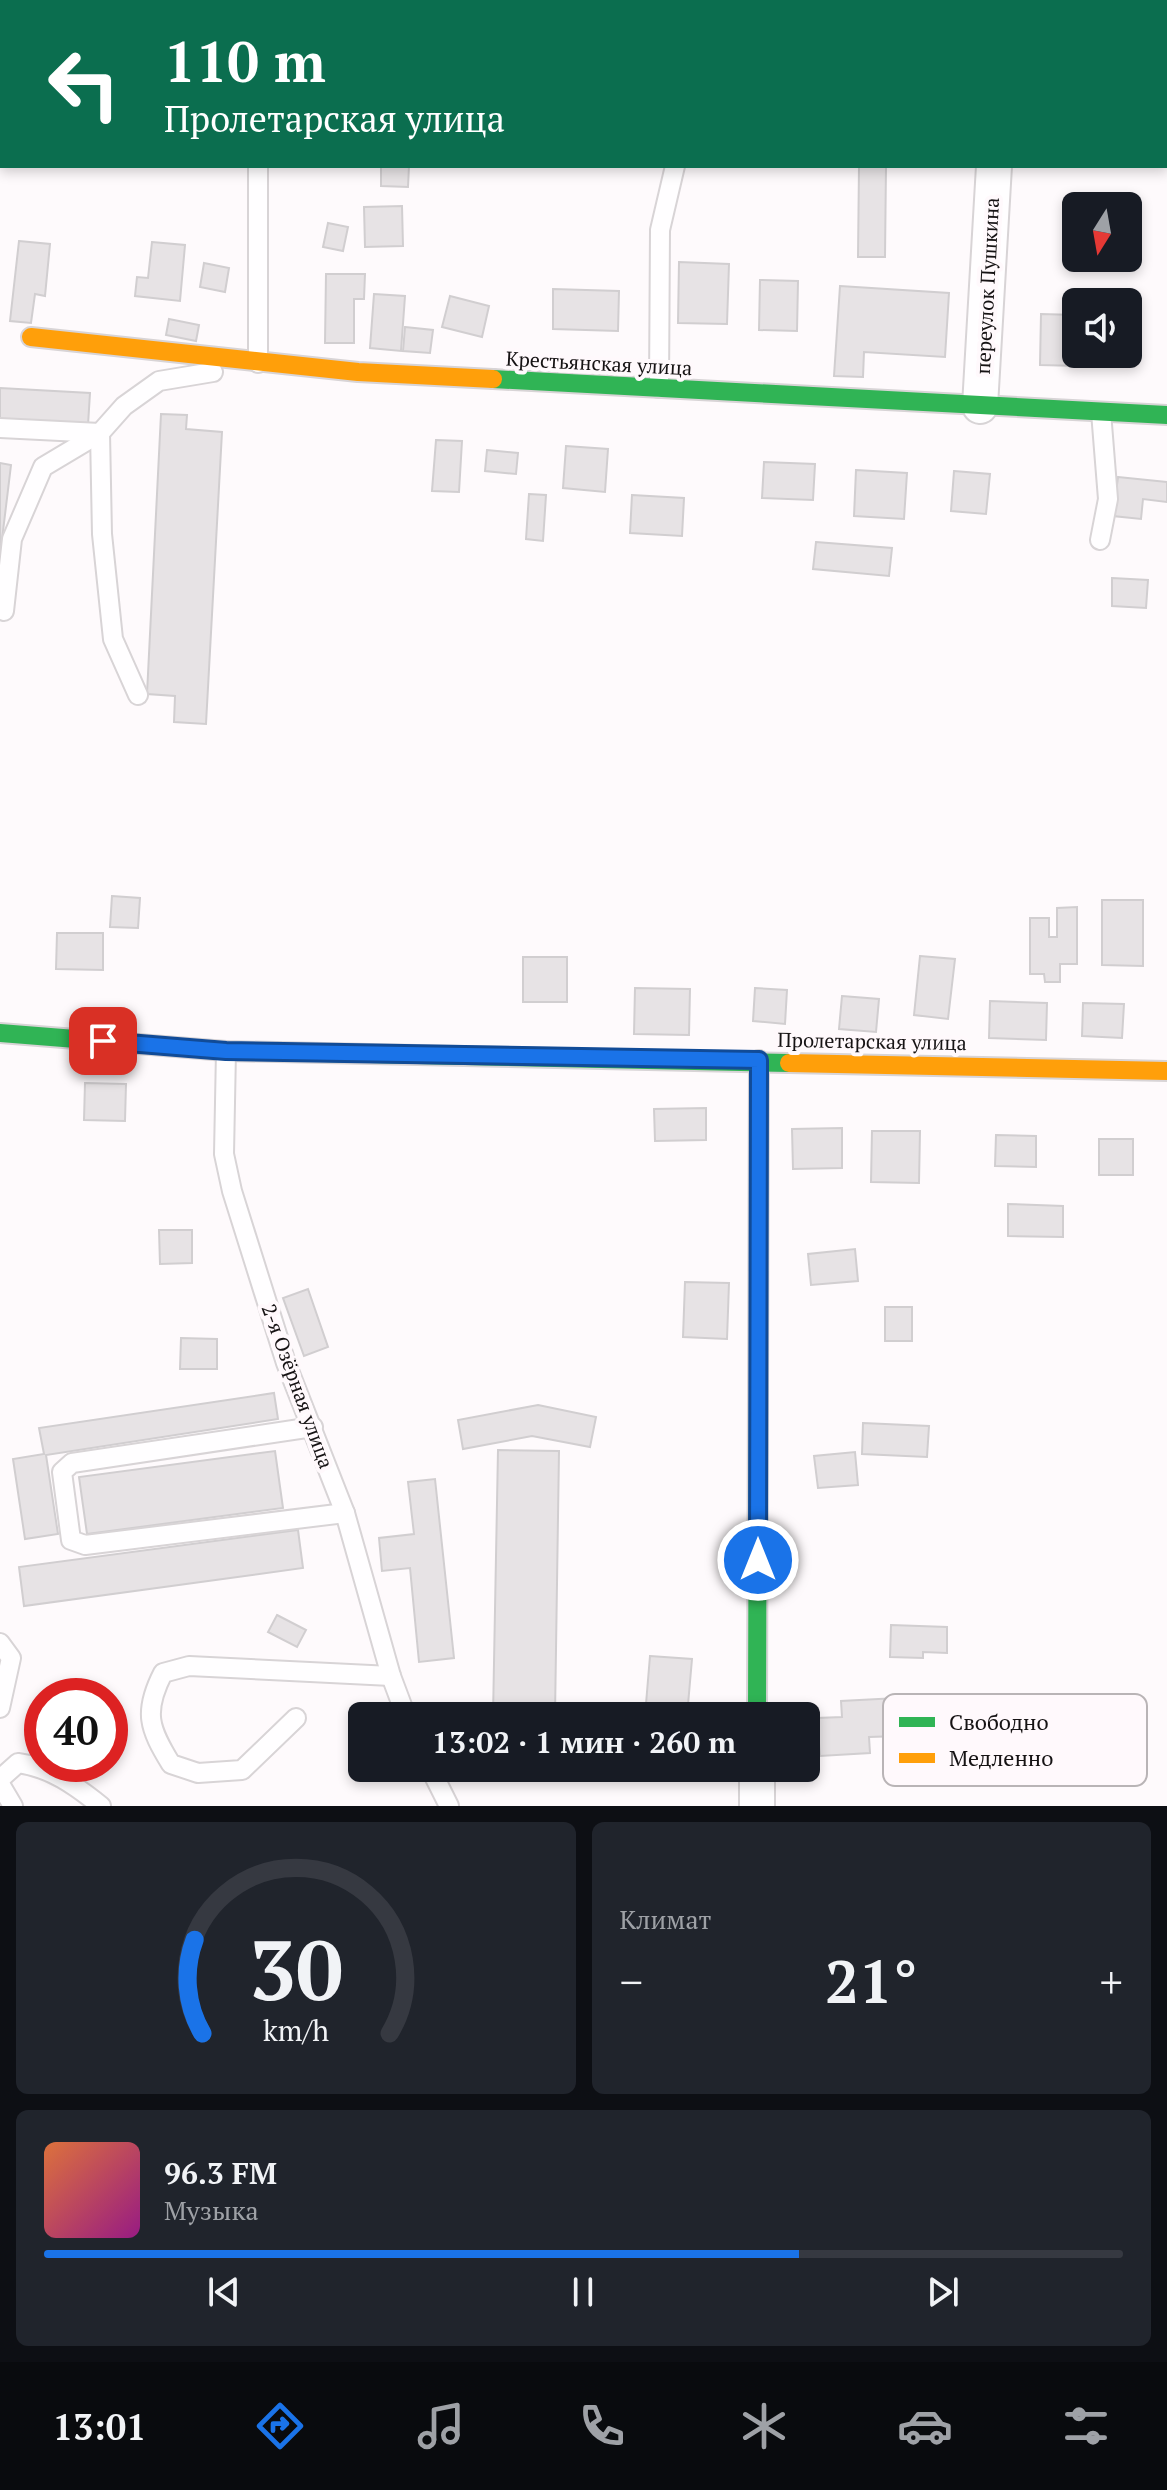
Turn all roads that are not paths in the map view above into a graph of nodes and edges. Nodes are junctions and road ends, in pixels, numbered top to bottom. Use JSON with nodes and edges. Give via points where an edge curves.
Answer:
{"nodes":[{"id":1,"x":258,"y":168,"type":"edge"},
{"id":2,"x":675,"y":168,"type":"edge"},
{"id":3,"x":994,"y":168,"type":"edge"},
{"id":4,"x":31,"y":337,"type":"dead end"},
{"id":5,"x":258,"y":364,"type":"junction"},
{"id":6,"x":659,"y":388,"type":"junction"},
{"id":7,"x":980,"y":406,"type":"junction"},
{"id":8,"x":1101,"y":412,"type":"junction"},
{"id":9,"x":1167,"y":415,"type":"edge"},
{"id":10,"x":0,"y":428,"type":"edge"},
{"id":11,"x":100,"y":433,"type":"junction"},
{"id":12,"x":1100,"y":540,"type":"dead end"},
{"id":13,"x":4,"y":611,"type":"dead end"},
{"id":14,"x":138,"y":695,"type":"dead end"},
{"id":15,"x":0,"y":1033,"type":"edge"},
{"id":16,"x":226,"y":1051,"type":"junction"},
{"id":17,"x":759,"y":1060,"type":"junction"},
{"id":18,"x":1167,"y":1071,"type":"edge"},
{"id":19,"x":313,"y":1427,"type":"junction"},
{"id":20,"x":345,"y":1513,"type":"junction"},
{"id":21,"x":0,"y":1643,"type":"edge"},
{"id":22,"x":391,"y":1676,"type":"junction"},
{"id":23,"x":401,"y":1702,"type":"edge"},
{"id":24,"x":757,"y":1702,"type":"edge"},
{"id":25,"x":0,"y":1708,"type":"edge"},
{"id":26,"x":296,"y":1718,"type":"dead end"},
{"id":27,"x":0,"y":1782,"type":"edge"},
{"id":28,"x":437,"y":1782,"type":"edge"},
{"id":29,"x":757,"y":1782,"type":"edge"},
{"id":30,"x":13,"y":1806,"type":"edge"},
{"id":31,"x":101,"y":1806,"type":"edge"},
{"id":32,"x":449,"y":1806,"type":"edge"},
{"id":33,"x":757,"y":1806,"type":"edge"}],
"edges":[{"from":1,"to":5,"type":"lane"},
{"from":2,"to":6,"type":"lane","via":[[660,230]]},
{"from":3,"to":7,"type":"street","name":"переулок Пушкина"},
{"from":4,"to":5,"type":"street","name":"Крестьянская улица"},
{"from":5,"to":6,"type":"street","name":"Крестьянская улица"},
{"from":5,"to":11,"type":"lane","via":[[159,381],[124,406]]},
{"from":6,"to":7,"type":"street","name":"Крестьянская улица"},
{"from":7,"to":8,"type":"street","name":"Крестьянская улица"},
{"from":8,"to":9,"type":"street","name":"Крестьянская улица"},
{"from":8,"to":12,"type":"lane","via":[[1108,499]]},
{"from":10,"to":11,"type":"lane"},
{"from":11,"to":13,"type":"lane","via":[[43,467],[12,539]]},
{"from":11,"to":14,"type":"lane","via":[[102,534],[113,639]]},
{"from":15,"to":16,"type":"street","name":"Пролетарская улица"},
{"from":16,"to":17,"type":"street","name":"Пролетарская улица"},
{"from":16,"to":19,"type":"lane","name":"2-я Озёрная улица","via":[[224,1154],[232,1191],[286,1363]]},
{"from":17,"to":18,"type":"street","name":"Пролетарская улица"},
{"from":17,"to":24,"type":"street"},
{"from":19,"to":20,"type":"lane","name":"2-я Озёрная улица"},
{"from":19,"to":20,"type":"lane","via":[[72,1463],[62,1472],[71,1540],[85,1545]]},
{"from":20,"to":22,"type":"lane","name":"2-я Озёрная улица"},
{"from":21,"to":25,"type":"lane","via":[[11,1658]]},
{"from":22,"to":23,"type":"lane","name":"2-я Озёрная улица"},
{"from":22,"to":26,"type":"lane","via":[[189,1666],[163,1673],[150,1700],[153,1733],[171,1764],[198,1773],[242,1770]]},
{"from":27,"to":30,"type":"lane"},
{"from":27,"to":31,"type":"lane","via":[[18,1763],[33,1765],[73,1784]]},
{"from":28,"to":32,"type":"lane"},
{"from":29,"to":33,"type":"street"}]}
